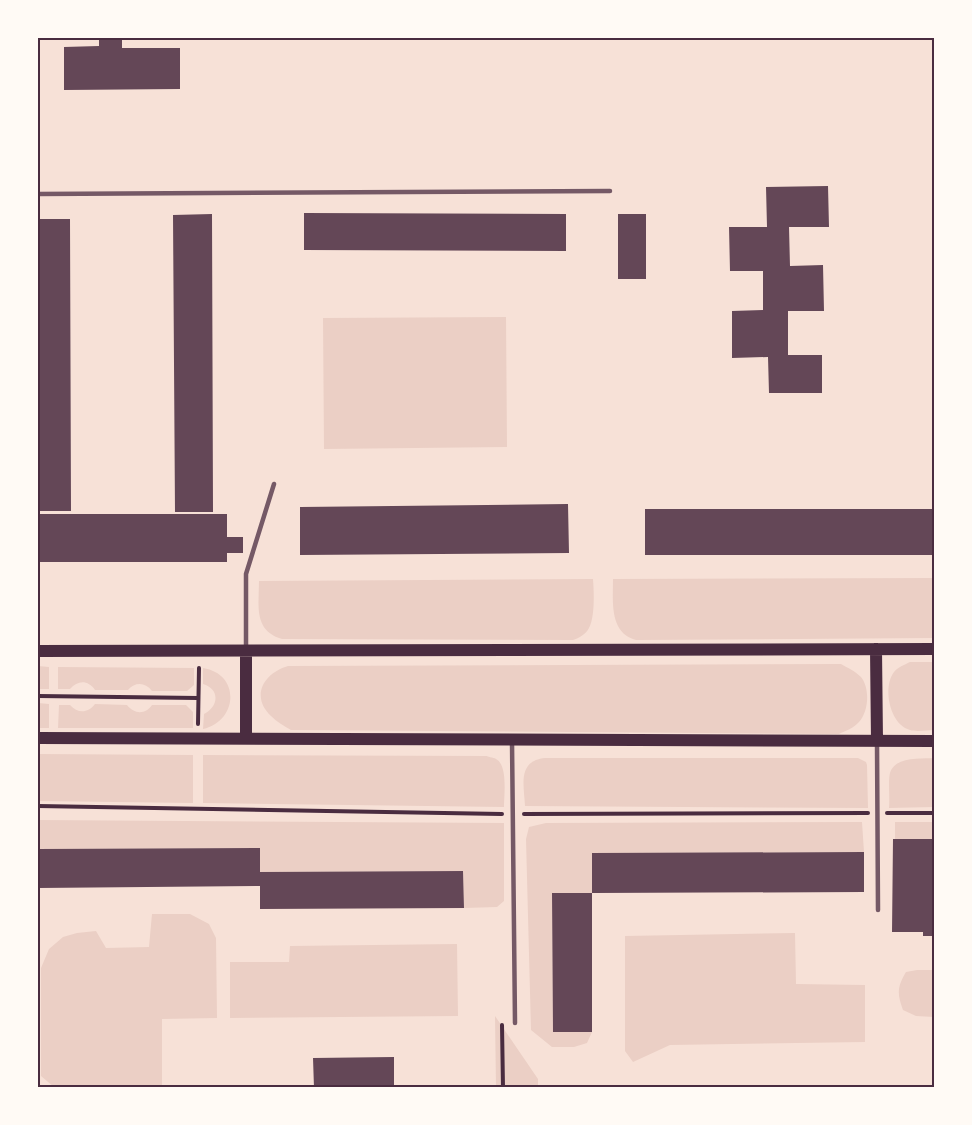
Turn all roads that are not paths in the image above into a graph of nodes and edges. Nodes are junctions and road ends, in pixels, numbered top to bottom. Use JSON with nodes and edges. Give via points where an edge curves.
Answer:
{"nodes":[{"id":1,"x":610,"y":191,"type":"dead end"},
{"id":2,"x":38,"y":194,"type":"edge"},
{"id":3,"x":274,"y":484,"type":"dead end"},
{"id":4,"x":876,"y":649,"type":"junction"},
{"id":5,"x":934,"y":649,"type":"edge"},
{"id":6,"x":38,"y":651,"type":"edge"},
{"id":7,"x":246,"y":651,"type":"junction"},
{"id":8,"x":38,"y":738,"type":"edge"},
{"id":9,"x":246,"y":738,"type":"junction"},
{"id":10,"x":512,"y":739,"type":"junction"},
{"id":11,"x":877,"y":741,"type":"junction"},
{"id":12,"x":934,"y":741,"type":"edge"},
{"id":13,"x":878,"y":910,"type":"dead end"},
{"id":14,"x":515,"y":1023,"type":"dead end"}],
"edges":[{"from":1,"to":2,"type":"lane"},
{"from":3,"to":7,"type":"lane","via":[[246,574]]},
{"from":4,"to":5,"type":"main road"},
{"from":4,"to":7,"type":"main road"},
{"from":4,"to":11,"type":"main road"},
{"from":6,"to":7,"type":"main road"},
{"from":7,"to":9,"type":"main road"},
{"from":8,"to":9,"type":"main road"},
{"from":9,"to":10,"type":"main road"},
{"from":10,"to":11,"type":"main road"},
{"from":10,"to":14,"type":"lane"},
{"from":11,"to":12,"type":"main road"},
{"from":11,"to":13,"type":"lane"}]}
